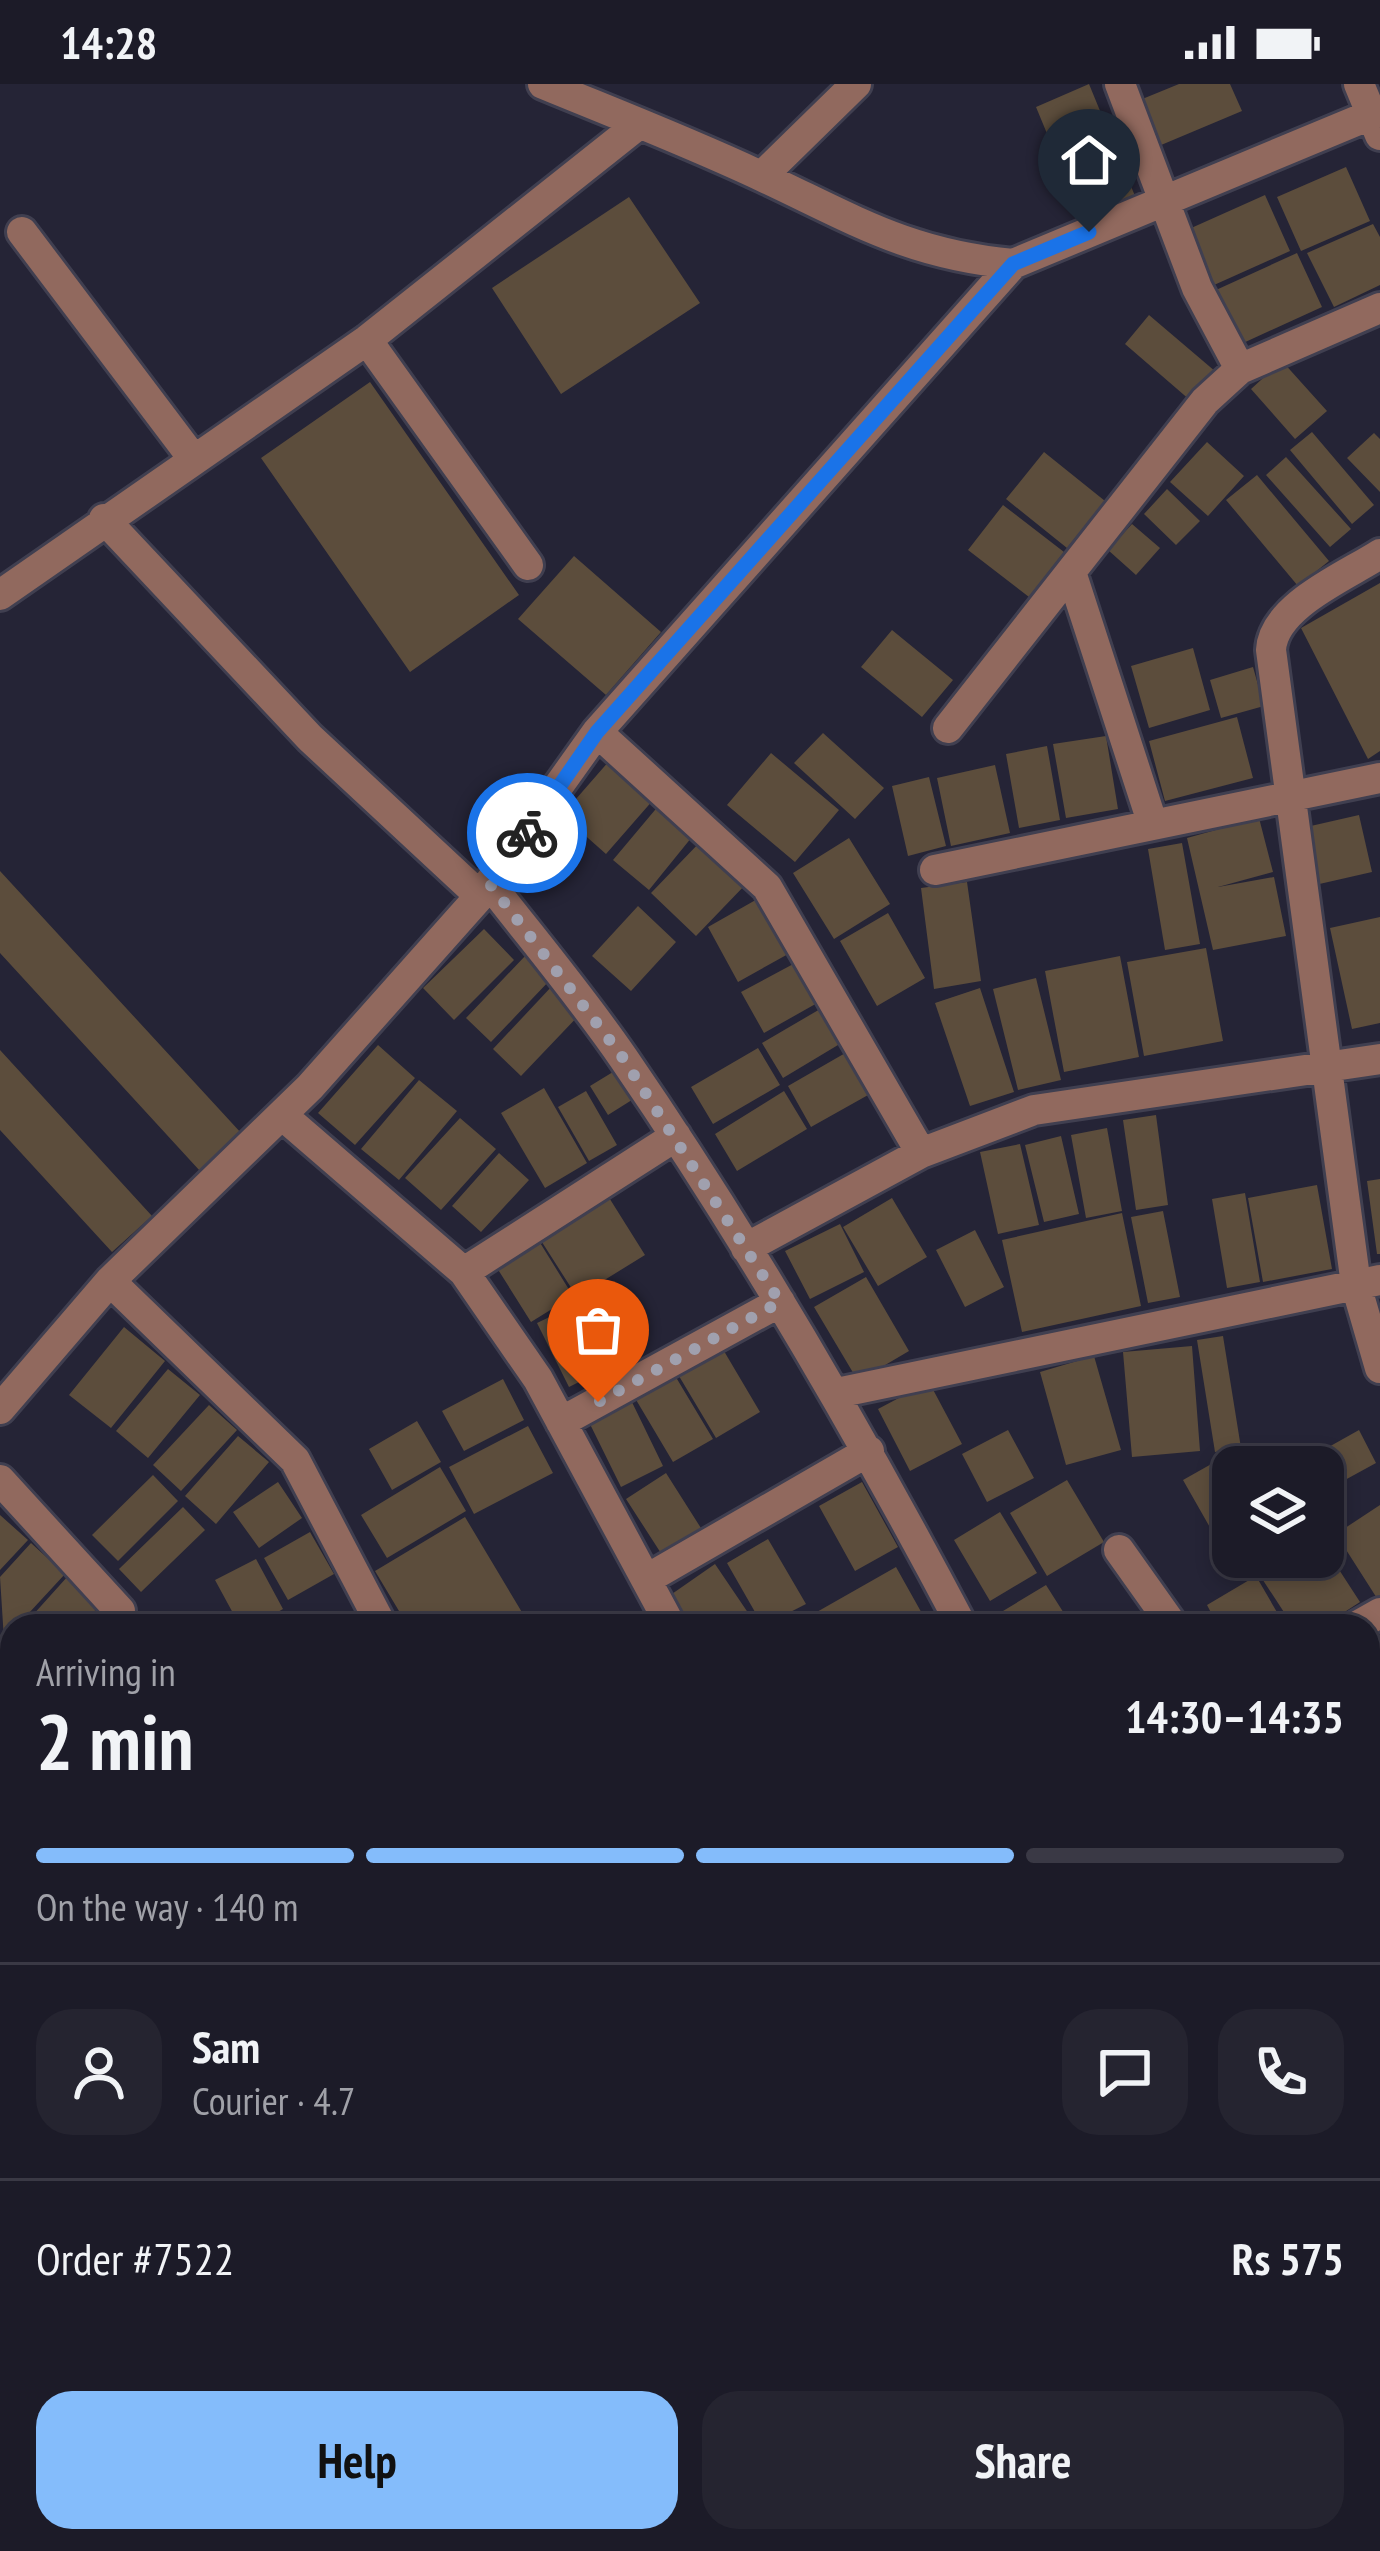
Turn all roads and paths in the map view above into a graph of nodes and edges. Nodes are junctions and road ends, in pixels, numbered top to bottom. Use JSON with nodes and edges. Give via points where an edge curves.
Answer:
{"nodes":[{"id":1,"x":543,"y":84,"type":"edge"},
{"id":2,"x":856,"y":84,"type":"edge"},
{"id":3,"x":1120,"y":84,"type":"edge"},
{"id":4,"x":1359,"y":84,"type":"edge"},
{"id":5,"x":1377,"y":120,"type":"edge"},
{"id":6,"x":639,"y":124,"type":"junction"},
{"id":7,"x":762,"y":176,"type":"junction"},
{"id":8,"x":1165,"y":200,"type":"junction"},
{"id":9,"x":22,"y":232,"type":"dead end"},
{"id":10,"x":1013,"y":264,"type":"junction"},
{"id":11,"x":1380,"y":308,"type":"edge"},
{"id":12,"x":367,"y":340,"type":"junction"},
{"id":13,"x":1240,"y":369,"type":"junction"},
{"id":14,"x":192,"y":457,"type":"junction"},
{"id":15,"x":104,"y":519,"type":"junction"},
{"id":16,"x":1380,"y":554,"type":"edge"},
{"id":17,"x":529,"y":565,"type":"dead end"},
{"id":18,"x":1072,"y":575,"type":"junction"},
{"id":19,"x":0,"y":595,"type":"edge"},
{"id":20,"x":948,"y":728,"type":"dead end"},
{"id":21,"x":597,"y":732,"type":"junction"},
{"id":22,"x":1380,"y":778,"type":"edge"},
{"id":23,"x":1289,"y":797,"type":"junction"},
{"id":24,"x":1153,"y":824,"type":"junction"},
{"id":25,"x":935,"y":870,"type":"dead end"},
{"id":26,"x":485,"y":890,"type":"junction"},
{"id":27,"x":1380,"y":1059,"type":"edge"},
{"id":28,"x":1326,"y":1064,"type":"junction"},
{"id":29,"x":282,"y":1114,"type":"junction"},
{"id":30,"x":676,"y":1136,"type":"junction"},
{"id":31,"x":921,"y":1153,"type":"junction"},
{"id":32,"x":746,"y":1248,"type":"junction"},
{"id":33,"x":464,"y":1272,"type":"junction"},
{"id":34,"x":110,"y":1281,"type":"junction"},
{"id":35,"x":1368,"y":1282,"type":"edge"},
{"id":36,"x":780,"y":1302,"type":"junction"},
{"id":37,"x":1380,"y":1368,"type":"edge"},
{"id":38,"x":837,"y":1393,"type":"junction"},
{"id":39,"x":0,"y":1409,"type":"edge"},
{"id":40,"x":561,"y":1422,"type":"junction"},
{"id":41,"x":869,"y":1450,"type":"junction"},
{"id":42,"x":0,"y":1480,"type":"edge"},
{"id":43,"x":1119,"y":1550,"type":"dead end"},
{"id":44,"x":647,"y":1579,"type":"junction"},
{"id":45,"x":120,"y":1611,"type":"dead end"},
{"id":46,"x":366,"y":1614,"type":"edge"},
{"id":47,"x":664,"y":1614,"type":"edge"},
{"id":48,"x":956,"y":1614,"type":"edge"},
{"id":49,"x":1164,"y":1614,"type":"edge"}],
"edges":[{"from":1,"to":6,"type":"street"},
{"from":2,"to":7,"type":"street"},
{"from":3,"to":8,"type":"street"},
{"from":4,"to":5,"type":"street"},
{"from":5,"to":8,"type":"street"},
{"from":6,"to":7,"type":"street"},
{"from":6,"to":12,"type":"street"},
{"from":7,"to":10,"type":"street","via":[[882,237],[950,258]]},
{"from":8,"to":10,"type":"street"},
{"from":8,"to":13,"type":"street","via":[[1197,288]]},
{"from":9,"to":14,"type":"street"},
{"from":10,"to":21,"type":"street"},
{"from":11,"to":13,"type":"street"},
{"from":12,"to":14,"type":"street"},
{"from":12,"to":17,"type":"street"},
{"from":13,"to":18,"type":"street","via":[[1205,401]]},
{"from":14,"to":15,"type":"street"},
{"from":15,"to":19,"type":"street"},
{"from":15,"to":26,"type":"street","via":[[310,738]]},
{"from":16,"to":23,"type":"street","via":[[1287,615],[1272,635]]},
{"from":18,"to":20,"type":"street"},
{"from":18,"to":24,"type":"street"},
{"from":21,"to":26,"type":"street"},
{"from":21,"to":31,"type":"street","via":[[767,887]]},
{"from":22,"to":23,"type":"street"},
{"from":23,"to":24,"type":"street"},
{"from":23,"to":28,"type":"street"},
{"from":24,"to":25,"type":"street"},
{"from":26,"to":29,"type":"street"},
{"from":26,"to":30,"type":"street","via":[[621,1055]]},
{"from":27,"to":28,"type":"street"},
{"from":28,"to":31,"type":"street","via":[[1034,1110]]},
{"from":28,"to":35,"type":"street"},
{"from":29,"to":33,"type":"street"},
{"from":29,"to":34,"type":"street"},
{"from":30,"to":32,"type":"street"},
{"from":30,"to":33,"type":"street"},
{"from":31,"to":32,"type":"street"},
{"from":32,"to":36,"type":"street"},
{"from":33,"to":40,"type":"street"},
{"from":34,"to":39,"type":"street"},
{"from":34,"to":46,"type":"street","via":[[295,1460]]},
{"from":35,"to":37,"type":"street"},
{"from":35,"to":38,"type":"street"},
{"from":36,"to":38,"type":"street"},
{"from":36,"to":40,"type":"street"},
{"from":38,"to":41,"type":"street"},
{"from":40,"to":44,"type":"street"},
{"from":41,"to":44,"type":"street"},
{"from":41,"to":48,"type":"street"},
{"from":42,"to":45,"type":"street"},
{"from":43,"to":49,"type":"street"},
{"from":44,"to":47,"type":"street"}]}
